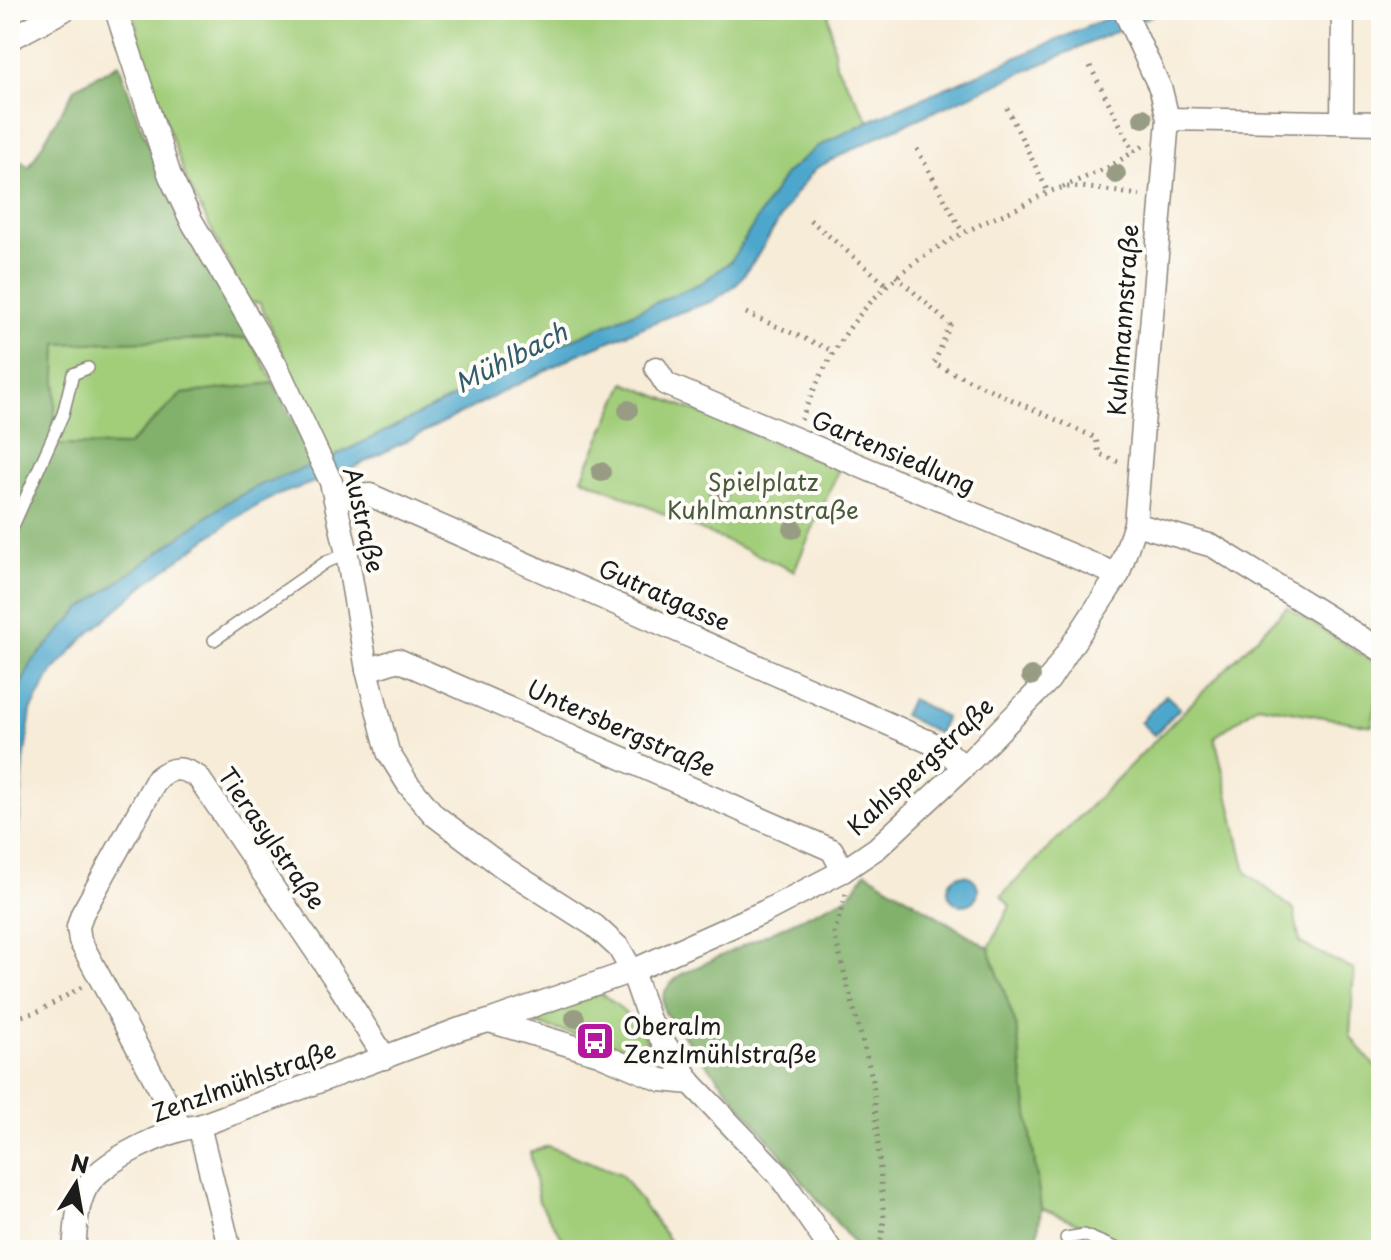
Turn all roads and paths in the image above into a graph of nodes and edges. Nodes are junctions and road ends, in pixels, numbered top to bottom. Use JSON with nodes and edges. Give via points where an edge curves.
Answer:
{"nodes":[{"id":1,"x":64,"y":10,"type":"edge"},
{"id":2,"x":116,"y":10,"type":"edge"},
{"id":3,"x":1343,"y":10,"type":"edge"},
{"id":4,"x":1129,"y":20,"type":"edge"},
{"id":5,"x":10,"y":39,"type":"edge"},
{"id":6,"x":1090,"y":66,"type":"dead end"},
{"id":7,"x":1007,"y":108,"type":"dead end"},
{"id":8,"x":1342,"y":122,"type":"junction"},
{"id":9,"x":1381,"y":123,"type":"edge"},
{"id":10,"x":1167,"y":124,"type":"junction"},
{"id":11,"x":917,"y":149,"type":"dead end"},
{"id":12,"x":1134,"y":152,"type":"junction"},
{"id":13,"x":1062,"y":188,"type":"junction"},
{"id":14,"x":1049,"y":194,"type":"junction"},
{"id":15,"x":1160,"y":198,"type":"junction"},
{"id":16,"x":810,"y":220,"type":"dead end"},
{"id":17,"x":963,"y":233,"type":"junction"},
{"id":18,"x":896,"y":276,"type":"junction"},
{"id":19,"x":887,"y":285,"type":"junction"},
{"id":20,"x":746,"y":313,"type":"dead end"},
{"id":21,"x":833,"y":351,"type":"junction"},
{"id":22,"x":88,"y":368,"type":"dead end"},
{"id":23,"x":656,"y":368,"type":"dead end"},
{"id":24,"x":793,"y":439,"type":"junction"},
{"id":25,"x":1139,"y":467,"type":"junction"},
{"id":26,"x":333,"y":489,"type":"junction"},
{"id":27,"x":1135,"y":524,"type":"junction"},
{"id":28,"x":10,"y":533,"type":"edge"},
{"id":29,"x":347,"y":554,"type":"junction"},
{"id":30,"x":1118,"y":575,"type":"junction"},
{"id":31,"x":214,"y":640,"type":"dead end"},
{"id":32,"x":1379,"y":645,"type":"edge"},
{"id":33,"x":367,"y":670,"type":"junction"},
{"id":34,"x":964,"y":767,"type":"junction"},
{"id":35,"x":843,"y":871,"type":"junction"},
{"id":36,"x":632,"y":971,"type":"junction"},
{"id":37,"x":99,"y":978,"type":"junction"},
{"id":38,"x":10,"y":1006,"type":"edge"},
{"id":39,"x":489,"y":1021,"type":"junction"},
{"id":40,"x":385,"y":1058,"type":"junction"},
{"id":41,"x":691,"y":1083,"type":"junction"},
{"id":42,"x":190,"y":1127,"type":"junction"},
{"id":43,"x":1066,"y":1238,"type":"dead end"},
{"id":44,"x":74,"y":1250,"type":"edge"},
{"id":45,"x":230,"y":1250,"type":"edge"},
{"id":46,"x":831,"y":1250,"type":"edge"},
{"id":47,"x":880,"y":1250,"type":"edge"},
{"id":48,"x":1120,"y":1250,"type":"edge"}],
"edges":[{"from":1,"to":5,"type":"street"},
{"from":2,"to":26,"type":"street","name":"Austraße","via":[[170,176],[277,367]]},
{"from":3,"to":8,"type":"street"},
{"from":4,"to":10,"type":"street","name":"Kuhlmannstraße","via":[[1161,90]]},
{"from":6,"to":12,"type":"path"},
{"from":7,"to":14,"type":"path"},
{"from":8,"to":9,"type":"street"},
{"from":8,"to":10,"type":"street"},
{"from":10,"to":12,"type":"path"},
{"from":10,"to":15,"type":"street","name":"Kuhlmannstraße"},
{"from":11,"to":17,"type":"path"},
{"from":12,"to":13,"type":"path"},
{"from":13,"to":14,"type":"path"},
{"from":13,"to":15,"type":"path"},
{"from":14,"to":17,"type":"path"},
{"from":15,"to":25,"type":"street","name":"Kuhlmannstraße"},
{"from":16,"to":19,"type":"path"},
{"from":17,"to":18,"type":"path"},
{"from":18,"to":19,"type":"path"},
{"from":18,"to":25,"type":"path","via":[[950,325],[934,364],[1096,438],[1099,454]]},
{"from":19,"to":21,"type":"path"},
{"from":20,"to":21,"type":"path"},
{"from":21,"to":24,"type":"path"},
{"from":22,"to":28,"type":"lane","via":[[73,374],[63,414]]},
{"from":23,"to":24,"type":"street","name":"Gartensiedlung","via":[[666,384]]},
{"from":24,"to":30,"type":"street","name":"Gartensiedlung"},
{"from":25,"to":27,"type":"street","name":"Kuhlmannstraße"},
{"from":26,"to":29,"type":"street","name":"Austraße"},
{"from":26,"to":34,"type":"street","name":"Gutratgasse","via":[[370,495],[943,748]]},
{"from":27,"to":30,"type":"street","name":"Kahlspergstraße"},
{"from":27,"to":32,"type":"street","via":[[1213,546]]},
{"from":29,"to":31,"type":"lane","via":[[326,562]]},
{"from":29,"to":33,"type":"street","name":"Austraße"},
{"from":30,"to":34,"type":"street","name":"Kahlspergstraße","via":[[1049,680]]},
{"from":33,"to":35,"type":"street","name":"Untersbergstraße","via":[[398,660],[832,850]]},
{"from":33,"to":36,"type":"street","name":"Austraße","via":[[388,752],[434,815],[595,926],[619,948]]},
{"from":34,"to":35,"type":"street","name":"Kahlspergstraße","via":[[877,848]]},
{"from":35,"to":36,"type":"street","name":"Kahlspergstraße"},
{"from":35,"to":47,"type":"path","via":[[848,886],[834,934],[873,1081],[884,1218]]},
{"from":36,"to":39,"type":"street","name":"Zenzlmühlstraße"},
{"from":36,"to":41,"type":"street","via":[[649,1020]]},
{"from":37,"to":38,"type":"path","via":[[37,1012],[22,1016]]},
{"from":37,"to":40,"type":"street","name":"Tierasylstraße","via":[[80,941],[82,914],[157,779],[169,769],[184,768],[198,777]]},
{"from":37,"to":42,"type":"street","name":"Tierasylstraße"},
{"from":39,"to":40,"type":"street","name":"Zenzlmühlstraße"},
{"from":39,"to":41,"type":"street","via":[[599,1054],[661,1080]]},
{"from":40,"to":42,"type":"street","name":"Zenzlmühlstraße"},
{"from":41,"to":46,"type":"street","via":[[779,1175]]},
{"from":42,"to":44,"type":"street","name":"Zenzlmühlstraße","via":[[103,1167],[86,1187],[76,1217]]},
{"from":42,"to":45,"type":"street","name":"Tierasylstraße"},
{"from":43,"to":48,"type":"lane","via":[[1084,1235]]}]}
